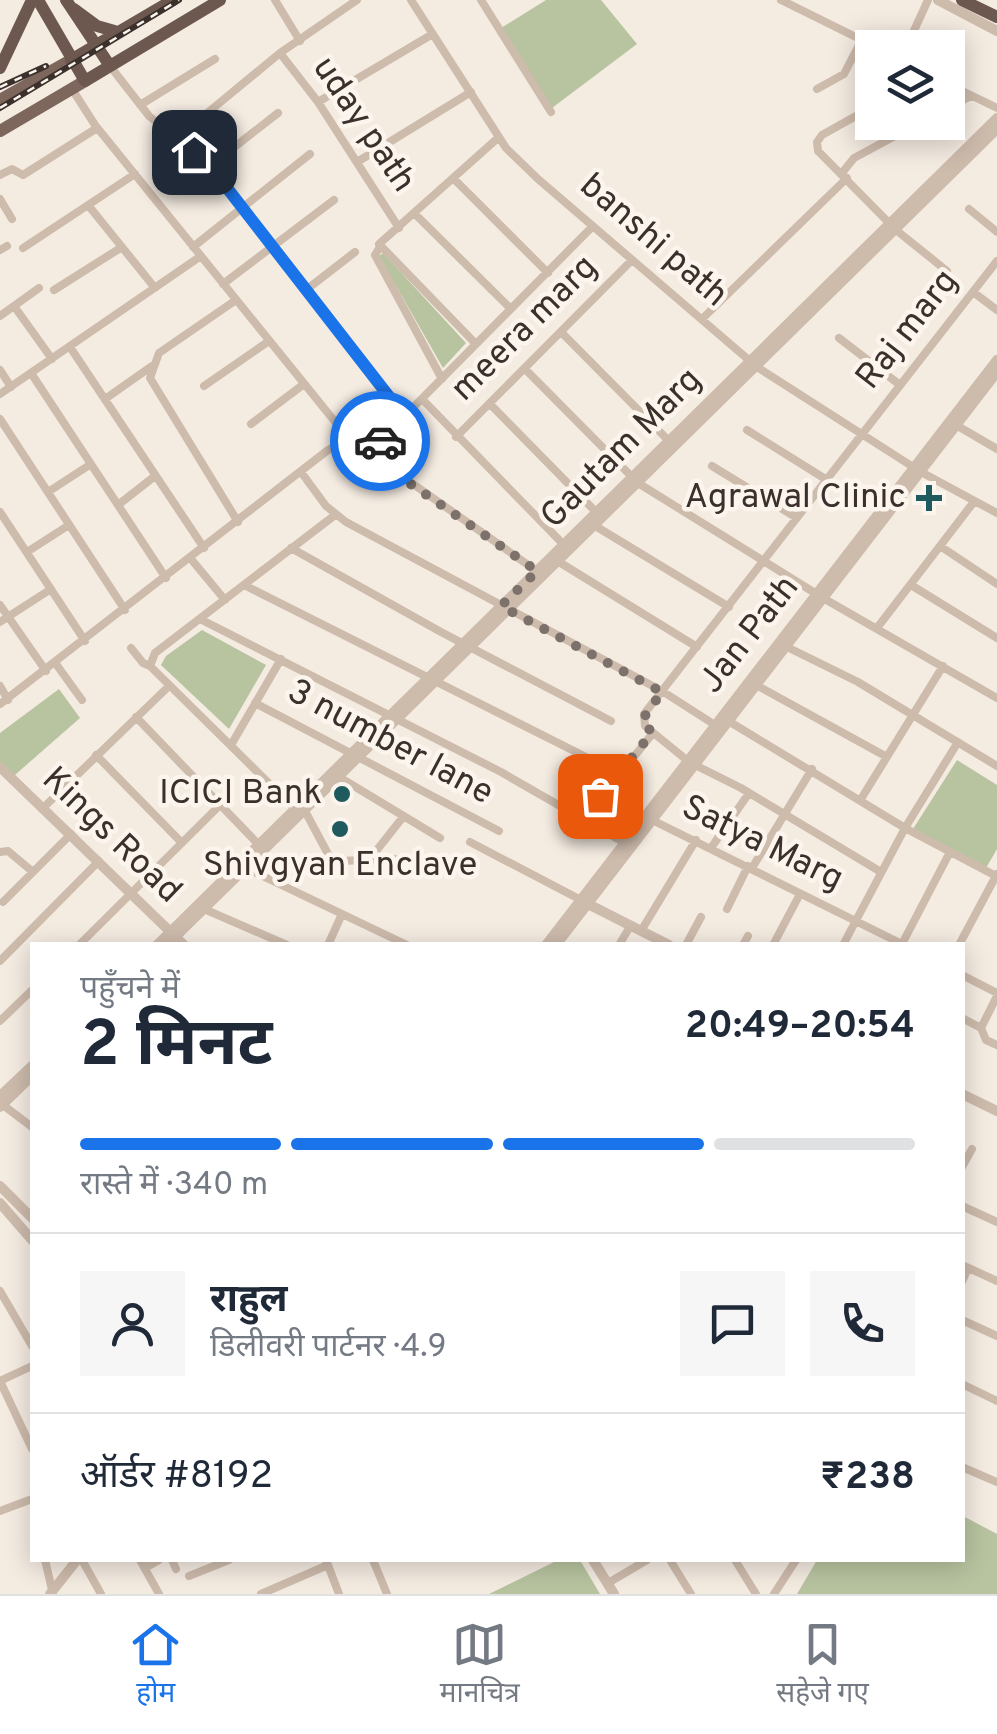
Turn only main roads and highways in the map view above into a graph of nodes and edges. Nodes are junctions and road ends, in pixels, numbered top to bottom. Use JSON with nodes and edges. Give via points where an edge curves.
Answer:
{"nodes":[{"id":1,"x":35,"y":0,"type":"edge"},
{"id":2,"x":173,"y":0,"type":"edge"},
{"id":3,"x":220,"y":0,"type":"edge"},
{"id":4,"x":962,"y":0,"type":"edge"},
{"id":5,"x":67,"y":2,"type":"edge"},
{"id":6,"x":997,"y":17,"type":"edge"},
{"id":7,"x":118,"y":32,"type":"junction"},
{"id":8,"x":96,"y":45,"type":"junction"},
{"id":9,"x":71,"y":60,"type":"junction"},
{"id":10,"x":110,"y":66,"type":"junction"},
{"id":11,"x":0,"y":68,"type":"edge"},
{"id":12,"x":86,"y":81,"type":"junction"},
{"id":13,"x":0,"y":100,"type":"edge"},
{"id":14,"x":0,"y":131,"type":"edge"}],
"edges":[{"from":1,"to":9,"type":"highway"},
{"from":1,"to":11,"type":"highway"},
{"from":2,"to":7,"type":"highway"},
{"from":3,"to":10,"type":"highway"},
{"from":4,"to":6,"type":"highway"},
{"from":5,"to":7,"type":"highway","via":[[97,26]]},
{"from":5,"to":8,"type":"highway"},
{"from":7,"to":8,"type":"highway"},
{"from":8,"to":9,"type":"highway"},
{"from":8,"to":10,"type":"highway"},
{"from":9,"to":12,"type":"highway"},
{"from":9,"to":13,"type":"main road"},
{"from":10,"to":12,"type":"highway"},
{"from":12,"to":14,"type":"main road"}]}
